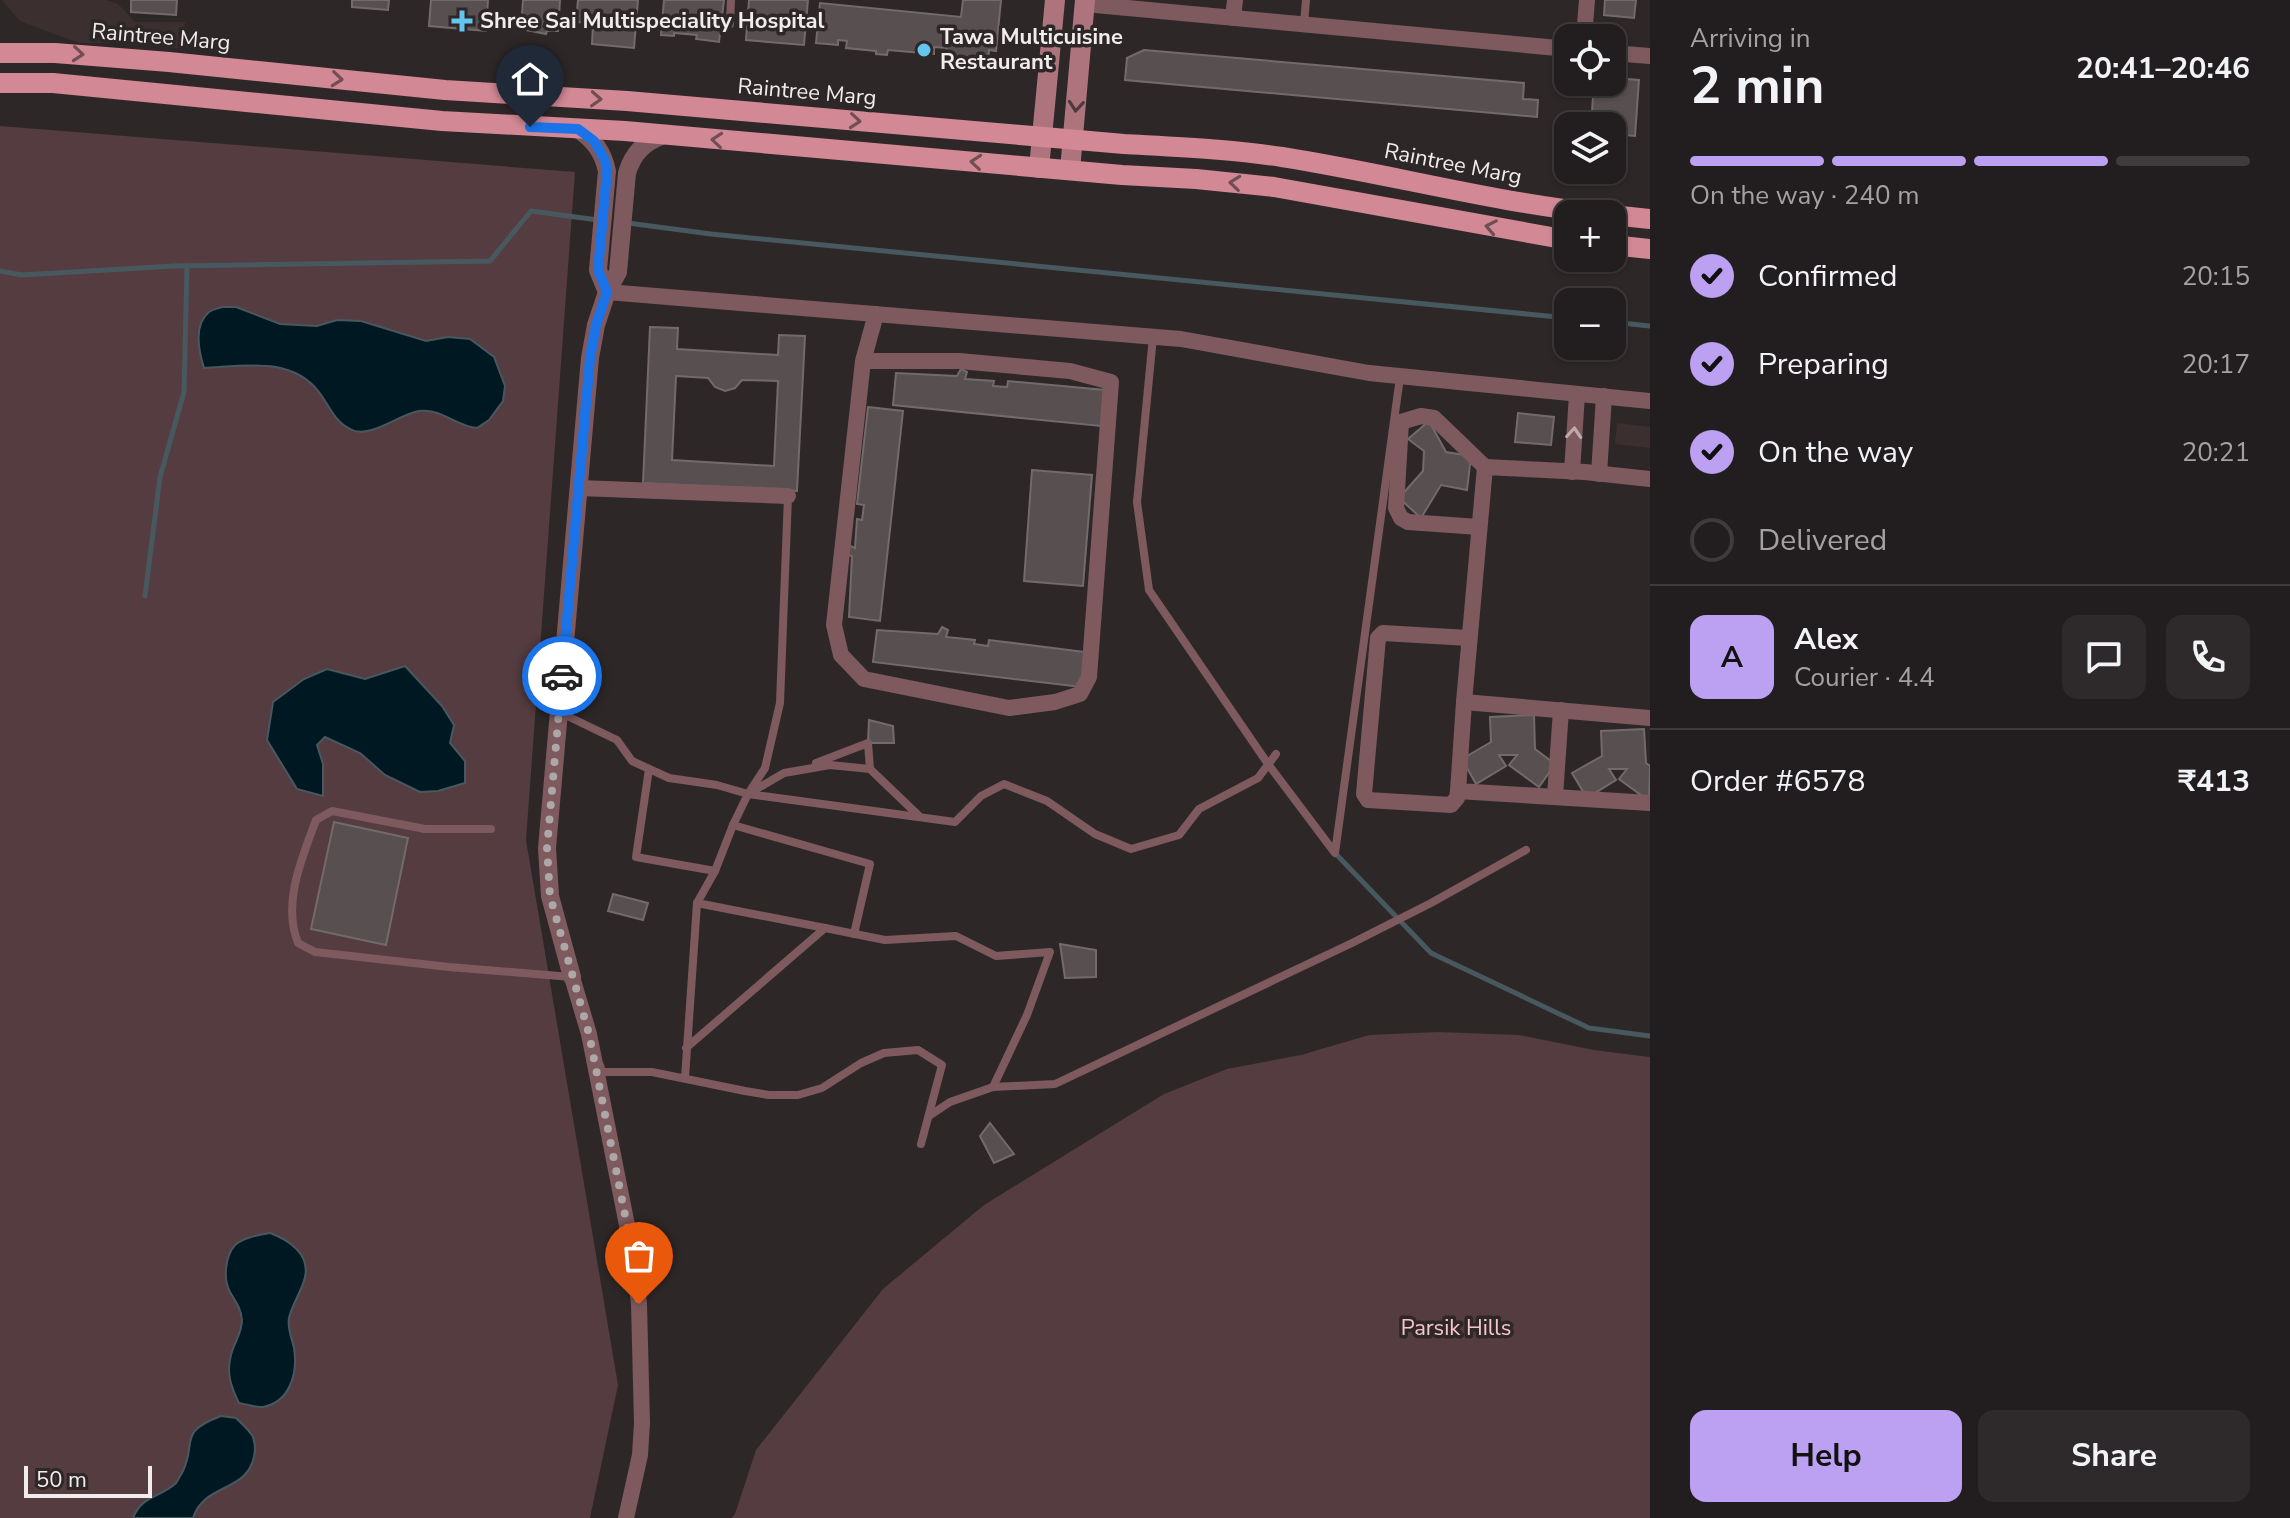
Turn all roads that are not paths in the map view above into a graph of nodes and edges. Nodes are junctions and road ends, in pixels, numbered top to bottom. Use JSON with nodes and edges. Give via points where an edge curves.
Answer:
{"nodes":[{"id":1,"x":731,"y":0,"type":"edge"},
{"id":2,"x":1055,"y":0,"type":"edge"},
{"id":3,"x":1235,"y":0,"type":"edge"},
{"id":4,"x":1306,"y":0,"type":"edge"},
{"id":5,"x":1587,"y":0,"type":"edge"},
{"id":6,"x":1085,"y":2,"type":"edge"},
{"id":7,"x":1233,"y":18,"type":"junction"},
{"id":8,"x":730,"y":24,"type":"dead end"},
{"id":9,"x":1304,"y":24,"type":"junction"},
{"id":10,"x":1585,"y":24,"type":"edge"},
{"id":11,"x":1554,"y":48,"type":"edge"},
{"id":12,"x":0,"y":53,"type":"edge"},
{"id":13,"x":1626,"y":54,"type":"edge"},
{"id":14,"x":1650,"y":56,"type":"edge"},
{"id":15,"x":0,"y":83,"type":"edge"},
{"id":16,"x":578,"y":129,"type":"junction"},
{"id":17,"x":664,"y":135,"type":"junction"},
{"id":18,"x":1042,"y":137,"type":"junction"},
{"id":19,"x":1073,"y":139,"type":"junction"},
{"id":20,"x":1039,"y":168,"type":"junction"},
{"id":21,"x":1070,"y":170,"type":"junction"},
{"id":22,"x":1554,"y":206,"type":"edge"},
{"id":23,"x":1626,"y":216,"type":"edge"},
{"id":24,"x":1650,"y":219,"type":"edge"},
{"id":25,"x":1554,"y":237,"type":"edge"},
{"id":26,"x":1626,"y":246,"type":"edge"},
{"id":27,"x":1650,"y":249,"type":"edge"},
{"id":28,"x":607,"y":292,"type":"junction"},
{"id":29,"x":876,"y":314,"type":"junction"},
{"id":30,"x":1145,"y":336,"type":"junction"},
{"id":31,"x":863,"y":361,"type":"junction"},
{"id":32,"x":1400,"y":376,"type":"junction"},
{"id":33,"x":1577,"y":394,"type":"junction"},
{"id":34,"x":1604,"y":396,"type":"junction"},
{"id":35,"x":1650,"y":401,"type":"edge"},
{"id":36,"x":1485,"y":467,"type":"junction"},
{"id":37,"x":1572,"y":472,"type":"junction"},
{"id":38,"x":1599,"y":474,"type":"junction"},
{"id":39,"x":1650,"y":479,"type":"edge"},
{"id":40,"x":579,"y":488,"type":"junction"},
{"id":41,"x":788,"y":496,"type":"joint"},
{"id":42,"x":1479,"y":527,"type":"junction"},
{"id":43,"x":1469,"y":638,"type":"junction"},
{"id":44,"x":1464,"y":702,"type":"junction"},
{"id":45,"x":1561,"y":710,"type":"junction"},
{"id":46,"x":559,"y":712,"type":"junction"},
{"id":47,"x":1650,"y":718,"type":"edge"},
{"id":48,"x":1276,"y":754,"type":"dead end"},
{"id":49,"x":1268,"y":764,"type":"junction"},
{"id":50,"x":649,"y":769,"type":"junction"},
{"id":51,"x":870,"y":769,"type":"junction"},
{"id":52,"x":797,"y":771,"type":"junction"},
{"id":53,"x":1458,"y":791,"type":"junction"},
{"id":54,"x":748,"y":794,"type":"junction"},
{"id":55,"x":1555,"y":796,"type":"junction"},
{"id":56,"x":1650,"y":803,"type":"edge"},
{"id":57,"x":919,"y":817,"type":"junction"},
{"id":58,"x":733,"y":825,"type":"junction"},
{"id":59,"x":491,"y":829,"type":"dead end"},
{"id":60,"x":1526,"y":850,"type":"dead end"},
{"id":61,"x":715,"y":871,"type":"junction"},
{"id":62,"x":697,"y":903,"type":"junction"},
{"id":63,"x":825,"y":928,"type":"junction"},
{"id":64,"x":854,"y":934,"type":"junction"},
{"id":65,"x":572,"y":977,"type":"junction"},
{"id":66,"x":686,"y":1048,"type":"junction"},
{"id":67,"x":685,"y":1078,"type":"junction"},
{"id":68,"x":993,"y":1087,"type":"junction"},
{"id":69,"x":928,"y":1116,"type":"junction"},
{"id":70,"x":921,"y":1144,"type":"dead end"},
{"id":71,"x":626,"y":1518,"type":"edge"}],
"edges":[{"from":1,"to":8,"type":"lane"},
{"from":2,"to":18,"type":"main road"},
{"from":3,"to":7,"type":"street"},
{"from":4,"to":9,"type":"lane"},
{"from":5,"to":10,"type":"street"},
{"from":6,"to":7,"type":"street"},
{"from":6,"to":19,"type":"main road","one_way":true},
{"from":7,"to":9,"type":"street"},
{"from":9,"to":11,"type":"street"},
{"from":12,"to":18,"type":"main road","name":"Raintree Marg","one_way":true,"via":[[83,55],[445,90]]},
{"from":13,"to":14,"type":"street"},
{"from":15,"to":16,"type":"main road","via":[[53,83]]},
{"from":16,"to":17,"type":"main road"},
{"from":16,"to":28,"type":"street","via":[[594,141],[607,171],[598,270]]},
{"from":20,"to":17,"type":"main road","one_way":true},
{"from":17,"to":28,"type":"street","via":[[634,155],[627,173],[618,272]]},
{"from":18,"to":19,"type":"main road","name":"Raintree Marg"},
{"from":18,"to":20,"type":"main road"},
{"from":19,"to":21,"type":"main road"},
{"from":19,"to":22,"type":"main road","name":"Raintree Marg","via":[[1278,156]]},
{"from":20,"to":21,"type":"main road"},
{"from":25,"to":21,"type":"main road","one_way":true,"via":[[1274,187]]},
{"from":23,"to":24,"type":"main road"},
{"from":26,"to":27,"type":"main road"},
{"from":28,"to":29,"type":"street"},
{"from":28,"to":40,"type":"street","via":[[590,358]]},
{"from":29,"to":30,"type":"street"},
{"from":29,"to":31,"type":"street"},
{"from":30,"to":32,"type":"street"},
{"from":30,"to":49,"type":"lane","via":[[1137,502],[1149,590]]},
{"from":31,"to":31,"type":"street","via":[[834,625],[841,655],[864,679],[1009,708],[1080,694],[1089,677],[1111,382],[1070,371],[959,361]]},
{"from":32,"to":33,"type":"street"},
{"from":32,"to":49,"type":"lane","via":[[1335,853]]},
{"from":33,"to":34,"type":"street"},
{"from":37,"to":33,"type":"street","one_way":true},
{"from":34,"to":35,"type":"street"},
{"from":34,"to":38,"type":"street"},
{"from":36,"to":37,"type":"street"},
{"from":36,"to":42,"type":"street"},
{"from":36,"to":42,"type":"street","via":[[1434,418],[1401,422],[1396,508],[1401,518]]},
{"from":37,"to":38,"type":"street"},
{"from":38,"to":39,"type":"street"},
{"from":40,"to":41,"type":"street"},
{"from":40,"to":46,"type":"street"},
{"from":41,"to":54,"type":"lane","via":[[780,703],[765,768]]},
{"from":42,"to":43,"type":"street"},
{"from":43,"to":44,"type":"street"},
{"from":43,"to":53,"type":"street","via":[[1383,633],[1378,638],[1364,794],[1368,800],[1451,805]]},
{"from":44,"to":45,"type":"street"},
{"from":44,"to":53,"type":"street"},
{"from":45,"to":47,"type":"street"},
{"from":45,"to":55,"type":"street"},
{"from":46,"to":50,"type":"lane","via":[[617,740],[632,761]]},
{"from":46,"to":65,"type":"street","via":[[548,875]]},
{"from":48,"to":49,"type":"lane"},
{"from":49,"to":57,"type":"lane","via":[[1258,778],[1199,809],[1179,835],[1131,849],[1095,834],[1047,801],[1004,784],[981,796],[955,822]]},
{"from":50,"to":54,"type":"lane"},
{"from":50,"to":61,"type":"lane","via":[[636,857]]},
{"from":51,"to":52,"type":"lane","via":[[830,765]]},
{"from":51,"to":52,"type":"lane","via":[[868,743]]},
{"from":51,"to":57,"type":"lane"},
{"from":52,"to":54,"type":"lane"},
{"from":53,"to":55,"type":"street"},
{"from":54,"to":57,"type":"lane"},
{"from":54,"to":58,"type":"lane"},
{"from":55,"to":56,"type":"street"},
{"from":58,"to":61,"type":"lane"},
{"from":58,"to":64,"type":"lane","via":[[870,864]]},
{"from":59,"to":65,"type":"lane","via":[[425,829],[332,811],[316,820],[296,875],[292,929],[298,943],[315,952]]},
{"from":60,"to":68,"type":"lane","via":[[1409,914],[1055,1084]]},
{"from":61,"to":62,"type":"lane"},
{"from":62,"to":63,"type":"lane"},
{"from":62,"to":66,"type":"lane"},
{"from":63,"to":64,"type":"lane"},
{"from":63,"to":66,"type":"lane"},
{"from":64,"to":68,"type":"lane","via":[[885,940],[956,936],[996,956],[1050,952]]},
{"from":65,"to":67,"type":"lane","via":[[580,978],[602,1072]]},
{"from":65,"to":71,"type":"street","via":[[589,1034],[639,1304],[642,1423]]},
{"from":66,"to":67,"type":"lane"},
{"from":67,"to":69,"type":"lane","via":[[769,1095],[798,1095],[822,1088],[884,1053],[918,1050],[942,1065]]},
{"from":68,"to":69,"type":"lane"},
{"from":69,"to":70,"type":"lane"}]}
